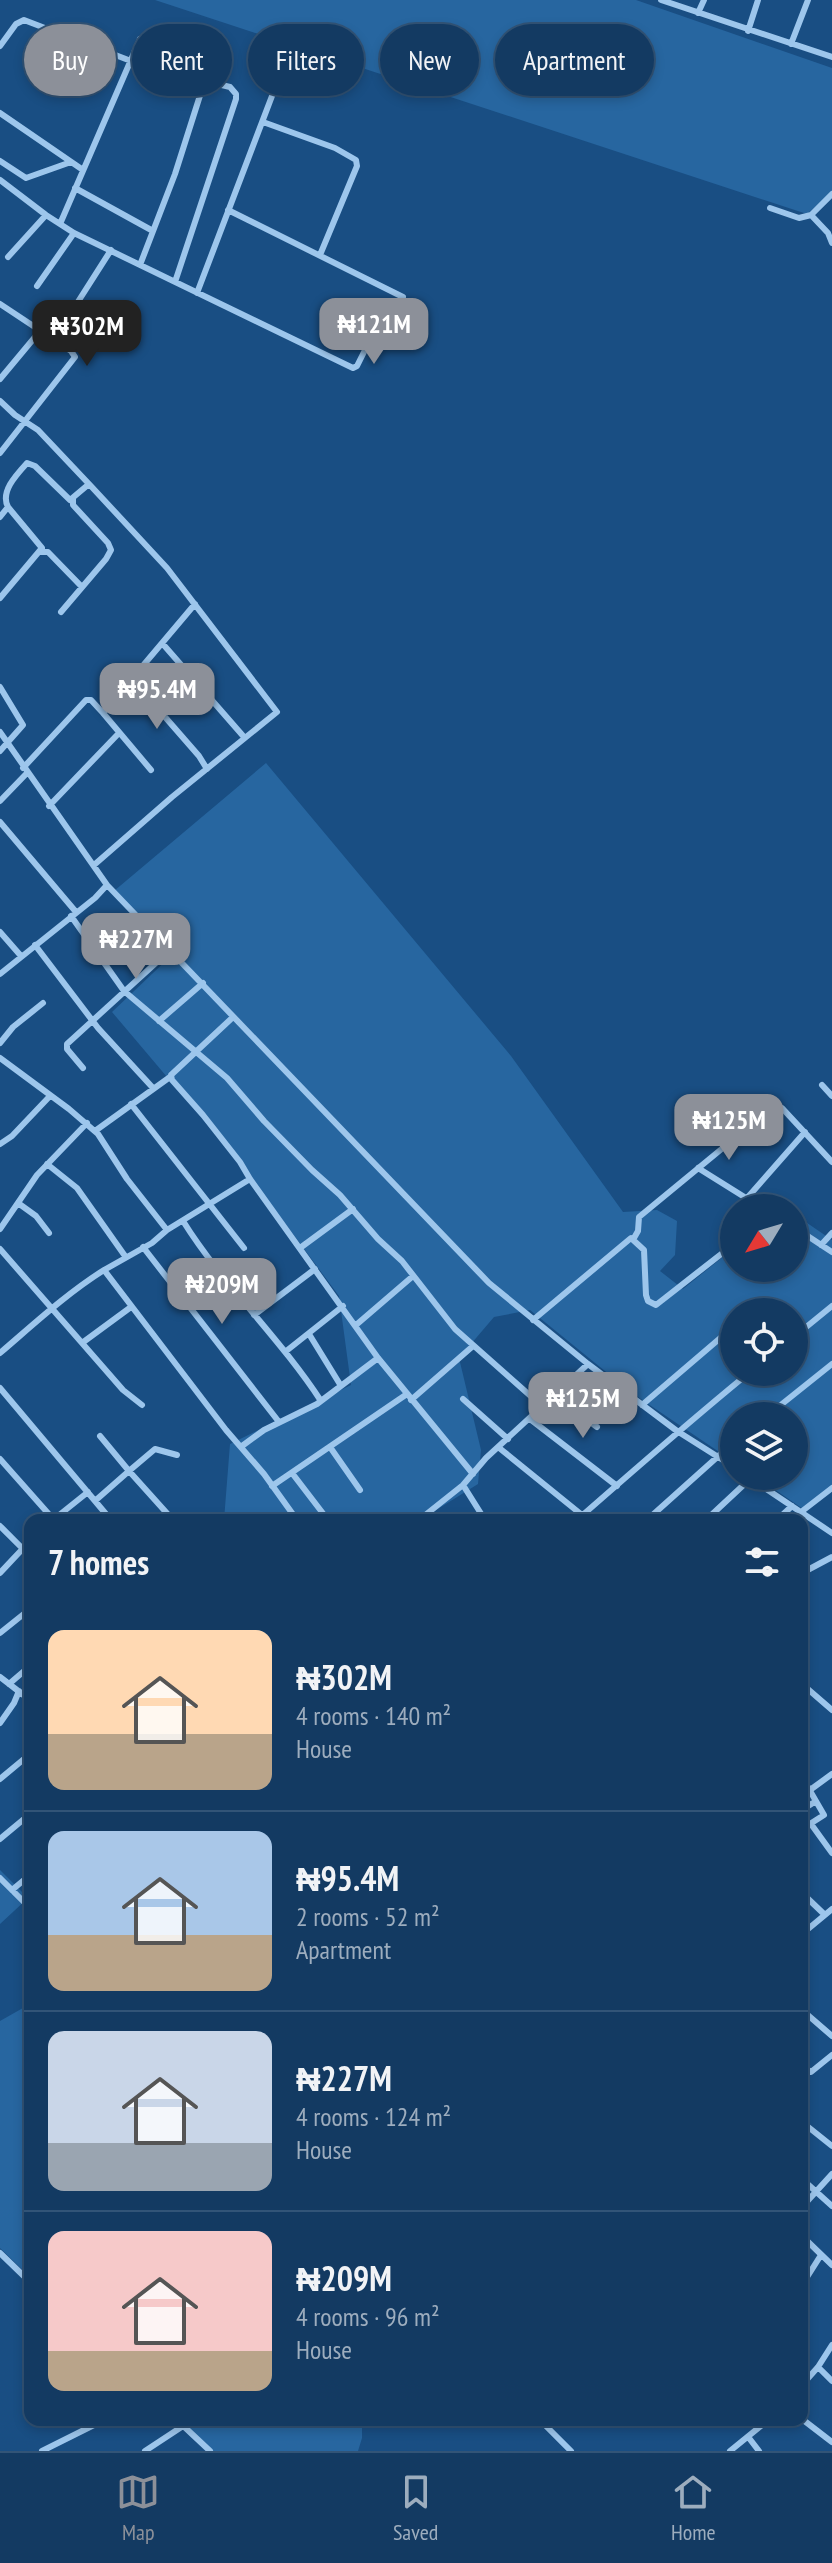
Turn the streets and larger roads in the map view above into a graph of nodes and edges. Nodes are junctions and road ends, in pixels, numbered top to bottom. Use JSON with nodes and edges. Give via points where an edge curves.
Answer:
{"nodes":[{"id":1,"x":661,"y":0,"type":"edge"},
{"id":2,"x":704,"y":0,"type":"edge"},
{"id":3,"x":758,"y":0,"type":"edge"},
{"id":4,"x":808,"y":0,"type":"edge"},
{"id":5,"x":698,"y":13,"type":"junction"},
{"id":6,"x":748,"y":31,"type":"junction"},
{"id":7,"x":791,"y":44,"type":"junction"},
{"id":8,"x":0,"y":46,"type":"edge"},
{"id":9,"x":832,"y":57,"type":"edge"},
{"id":10,"x":131,"y":61,"type":"joint"},
{"id":11,"x":232,"y":89,"type":"edge"},
{"id":12,"x":200,"y":96,"type":"edge"},
{"id":13,"x":272,"y":96,"type":"edge"},
{"id":14,"x":0,"y":113,"type":"edge"},
{"id":15,"x":263,"y":122,"type":"junction"},
{"id":16,"x":0,"y":161,"type":"edge"},
{"id":17,"x":71,"y":162,"type":"junction"},
{"id":18,"x":83,"y":170,"type":"junction"},
{"id":19,"x":1,"y":183,"type":"edge"},
{"id":20,"x":75,"y":188,"type":"junction"},
{"id":21,"x":832,"y":194,"type":"edge"},
{"id":22,"x":770,"y":208,"type":"dead end"},
{"id":23,"x":228,"y":210,"type":"junction"},
{"id":24,"x":46,"y":215,"type":"junction"},
{"id":25,"x":811,"y":215,"type":"junction"},
{"id":26,"x":60,"y":224,"type":"junction"},
{"id":27,"x":153,"y":231,"type":"junction"},
{"id":28,"x":74,"y":233,"type":"junction"},
{"id":29,"x":832,"y":243,"type":"edge"},
{"id":30,"x":111,"y":250,"type":"junction"},
{"id":31,"x":320,"y":255,"type":"junction"},
{"id":32,"x":8,"y":257,"type":"dead end"},
{"id":33,"x":140,"y":265,"type":"junction"},
{"id":34,"x":175,"y":282,"type":"junction"},
{"id":35,"x":37,"y":286,"type":"dead end"},
{"id":36,"x":197,"y":293,"type":"junction"},
{"id":37,"x":403,"y":297,"type":"dead end"},
{"id":38,"x":1,"y":306,"type":"edge"},
{"id":39,"x":74,"y":308,"type":"dead end"},
{"id":40,"x":40,"y":331,"type":"junction"},
{"id":41,"x":371,"y":338,"type":"dead end"},
{"id":42,"x":0,"y":379,"type":"edge"},
{"id":43,"x":0,"y":401,"type":"edge"},
{"id":44,"x":25,"y":422,"type":"junction"},
{"id":45,"x":0,"y":453,"type":"edge"},
{"id":46,"x":89,"y":484,"type":"junction"},
{"id":47,"x":73,"y":499,"type":"junction"},
{"id":48,"x":8,"y":507,"type":"junction"},
{"id":49,"x":0,"y":517,"type":"edge"},
{"id":50,"x":41,"y":552,"type":"junction"},
{"id":51,"x":82,"y":587,"type":"junction"},
{"id":52,"x":0,"y":598,"type":"edge"},
{"id":53,"x":195,"y":604,"type":"junction"},
{"id":54,"x":61,"y":612,"type":"dead end"},
{"id":55,"x":162,"y":643,"type":"junction"},
{"id":56,"x":131,"y":678,"type":"junction"},
{"id":57,"x":0,"y":687,"type":"edge"},
{"id":58,"x":103,"y":713,"type":"junction"},
{"id":59,"x":0,"y":732,"type":"edge"},
{"id":60,"x":119,"y":733,"type":"junction"},
{"id":61,"x":244,"y":737,"type":"junction"},
{"id":62,"x":8,"y":745,"type":"junction"},
{"id":63,"x":0,"y":751,"type":"edge"},
{"id":64,"x":207,"y":769,"type":"junction"},
{"id":65,"x":25,"y":770,"type":"junction"},
{"id":66,"x":151,"y":770,"type":"dead end"},
{"id":67,"x":0,"y":801,"type":"edge"},
{"id":68,"x":49,"y":806,"type":"junction"},
{"id":69,"x":0,"y":822,"type":"edge"},
{"id":70,"x":94,"y":865,"type":"junction"},
{"id":71,"x":107,"y":885,"type":"junction"},
{"id":72,"x":74,"y":914,"type":"junction"},
{"id":73,"x":0,"y":932,"type":"edge"},
{"id":74,"x":35,"y":945,"type":"junction"},
{"id":75,"x":170,"y":950,"type":"junction"},
{"id":76,"x":21,"y":956,"type":"junction"},
{"id":77,"x":0,"y":974,"type":"edge"},
{"id":78,"x":203,"y":983,"type":"junction"},
{"id":79,"x":124,"y":991,"type":"junction"},
{"id":80,"x":43,"y":1003,"type":"dead end"},
{"id":81,"x":232,"y":1018,"type":"junction"},
{"id":82,"x":159,"y":1021,"type":"junction"},
{"id":83,"x":93,"y":1022,"type":"junction"},
{"id":84,"x":0,"y":1043,"type":"edge"},
{"id":85,"x":195,"y":1052,"type":"junction"},
{"id":86,"x":0,"y":1058,"type":"edge"},
{"id":87,"x":83,"y":1068,"type":"dead end"},
{"id":88,"x":170,"y":1077,"type":"junction"},
{"id":89,"x":822,"y":1085,"type":"dead end"},
{"id":90,"x":153,"y":1088,"type":"junction"},
{"id":91,"x":50,"y":1096,"type":"junction"},
{"id":92,"x":832,"y":1096,"type":"edge"},
{"id":93,"x":131,"y":1104,"type":"junction"},
{"id":94,"x":87,"y":1123,"type":"junction"},
{"id":95,"x":95,"y":1131,"type":"junction"},
{"id":96,"x":805,"y":1132,"type":"junction"},
{"id":97,"x":0,"y":1144,"type":"edge"},
{"id":98,"x":832,"y":1162,"type":"edge"},
{"id":99,"x":47,"y":1164,"type":"junction"},
{"id":100,"x":698,"y":1168,"type":"junction"},
{"id":101,"x":250,"y":1179,"type":"junction"},
{"id":102,"x":743,"y":1194,"type":"edge"},
{"id":103,"x":751,"y":1194,"type":"edge"},
{"id":104,"x":18,"y":1203,"type":"junction"},
{"id":105,"x":208,"y":1204,"type":"junction"},
{"id":106,"x":353,"y":1209,"type":"junction"},
{"id":107,"x":183,"y":1221,"type":"junction"},
{"id":108,"x":0,"y":1229,"type":"edge"},
{"id":109,"x":167,"y":1230,"type":"junction"},
{"id":110,"x":49,"y":1233,"type":"dead end"},
{"id":111,"x":832,"y":1233,"type":"edge"},
{"id":112,"x":808,"y":1236,"type":"edge"},
{"id":113,"x":634,"y":1238,"type":"junction"},
{"id":114,"x":821,"y":1245,"type":"junction"},
{"id":115,"x":143,"y":1247,"type":"junction"},
{"id":116,"x":244,"y":1248,"type":"dead end"},
{"id":117,"x":300,"y":1248,"type":"junction"},
{"id":118,"x":0,"y":1249,"type":"edge"},
{"id":119,"x":832,"y":1252,"type":"edge"},
{"id":120,"x":720,"y":1255,"type":"edge"},
{"id":121,"x":125,"y":1256,"type":"junction"},
{"id":122,"x":315,"y":1269,"type":"junction"},
{"id":123,"x":104,"y":1270,"type":"junction"},
{"id":124,"x":413,"y":1276,"type":"junction"},
{"id":125,"x":343,"y":1306,"type":"junction"},
{"id":126,"x":832,"y":1306,"type":"edge"},
{"id":127,"x":131,"y":1307,"type":"junction"},
{"id":128,"x":52,"y":1308,"type":"junction"},
{"id":129,"x":254,"y":1315,"type":"junction"},
{"id":130,"x":533,"y":1320,"type":"junction"},
{"id":131,"x":356,"y":1325,"type":"junction"},
{"id":132,"x":808,"y":1326,"type":"edge"},
{"id":133,"x":309,"y":1334,"type":"junction"},
{"id":134,"x":720,"y":1338,"type":"edge"},
{"id":135,"x":82,"y":1343,"type":"junction"},
{"id":136,"x":473,"y":1346,"type":"junction"},
{"id":137,"x":285,"y":1352,"type":"junction"},
{"id":138,"x":0,"y":1353,"type":"edge"},
{"id":139,"x":378,"y":1358,"type":"junction"},
{"id":140,"x":588,"y":1364,"type":"junction"},
{"id":141,"x":832,"y":1364,"type":"edge"},
{"id":142,"x":341,"y":1386,"type":"junction"},
{"id":143,"x":733,"y":1386,"type":"edge"},
{"id":144,"x":1,"y":1391,"type":"edge"},
{"id":145,"x":555,"y":1395,"type":"junction"},
{"id":146,"x":409,"y":1397,"type":"junction"},
{"id":147,"x":463,"y":1399,"type":"dead end"},
{"id":148,"x":321,"y":1401,"type":"junction"},
{"id":149,"x":784,"y":1402,"type":"edge"},
{"id":150,"x":142,"y":1405,"type":"dead end"},
{"id":151,"x":642,"y":1405,"type":"junction"},
{"id":152,"x":543,"y":1407,"type":"junction"},
{"id":153,"x":530,"y":1419,"type":"junction"},
{"id":154,"x":279,"y":1422,"type":"junction"},
{"id":155,"x":597,"y":1427,"type":"dead end"},
{"id":156,"x":677,"y":1431,"type":"junction"},
{"id":157,"x":100,"y":1436,"type":"dead end"},
{"id":158,"x":508,"y":1439,"type":"junction"},
{"id":159,"x":242,"y":1446,"type":"junction"},
{"id":160,"x":330,"y":1447,"type":"junction"},
{"id":161,"x":498,"y":1447,"type":"junction"},
{"id":162,"x":720,"y":1454,"type":"edge"},
{"id":163,"x":177,"y":1455,"type":"dead end"},
{"id":164,"x":717,"y":1456,"type":"junction"},
{"id":165,"x":720,"y":1458,"type":"edge"},
{"id":166,"x":0,"y":1459,"type":"edge"},
{"id":167,"x":129,"y":1471,"type":"junction"},
{"id":168,"x":292,"y":1473,"type":"junction"},
{"id":169,"x":473,"y":1474,"type":"junction"},
{"id":170,"x":463,"y":1485,"type":"junction"},
{"id":171,"x":272,"y":1486,"type":"junction"},
{"id":172,"x":617,"y":1486,"type":"junction"},
{"id":173,"x":832,"y":1488,"type":"edge"},
{"id":174,"x":360,"y":1490,"type":"dead end"},
{"id":175,"x":736,"y":1490,"type":"edge"},
{"id":176,"x":768,"y":1490,"type":"edge"},
{"id":177,"x":88,"y":1492,"type":"junction"},
{"id":178,"x":96,"y":1500,"type":"junction"},
{"id":179,"x":792,"y":1506,"type":"junction"},
{"id":180,"x":801,"y":1512,"type":"junction"},
{"id":181,"x":48,"y":1514,"type":"edge"},
{"id":182,"x":60,"y":1514,"type":"edge"},
{"id":183,"x":106,"y":1514,"type":"edge"},
{"id":184,"x":168,"y":1514,"type":"edge"},
{"id":185,"x":293,"y":1514,"type":"edge"},
{"id":186,"x":323,"y":1514,"type":"edge"},
{"id":187,"x":427,"y":1514,"type":"edge"},
{"id":188,"x":481,"y":1514,"type":"edge"},
{"id":189,"x":574,"y":1514,"type":"edge"},
{"id":190,"x":584,"y":1514,"type":"edge"},
{"id":191,"x":654,"y":1514,"type":"edge"},
{"id":192,"x":712,"y":1514,"type":"edge"},
{"id":193,"x":783,"y":1514,"type":"edge"},
{"id":194,"x":804,"y":1514,"type":"edge"},
{"id":195,"x":808,"y":1517,"type":"edge"},
{"id":196,"x":0,"y":1526,"type":"edge"},
{"id":197,"x":832,"y":1533,"type":"edge"},
{"id":198,"x":23,"y":1549,"type":"joint"},
{"id":199,"x":832,"y":1557,"type":"edge"},
{"id":200,"x":2,"y":1567,"type":"edge"},
{"id":201,"x":808,"y":1570,"type":"edge"},
{"id":202,"x":24,"y":1614,"type":"edge"},
{"id":203,"x":0,"y":1633,"type":"edge"},
{"id":204,"x":24,"y":1671,"type":"edge"},
{"id":205,"x":0,"y":1677,"type":"edge"},
{"id":206,"x":9,"y":1684,"type":"junction"},
{"id":207,"x":808,"y":1689,"type":"edge"},
{"id":208,"x":19,"y":1691,"type":"junction"},
{"id":209,"x":24,"y":1695,"type":"edge"},
{"id":210,"x":832,"y":1710,"type":"edge"},
{"id":211,"x":0,"y":1723,"type":"edge"},
{"id":212,"x":24,"y":1759,"type":"edge"},
{"id":213,"x":0,"y":1779,"type":"edge"},
{"id":214,"x":830,"y":1779,"type":"edge"},
{"id":215,"x":808,"y":1787,"type":"edge"},
{"id":216,"x":810,"y":1790,"type":"junction"},
{"id":217,"x":816,"y":1801,"type":"junction"},
{"id":218,"x":808,"y":1806,"type":"edge"},
{"id":219,"x":24,"y":1819,"type":"edge"},
{"id":220,"x":811,"y":1824,"type":"junction"},
{"id":221,"x":808,"y":1826,"type":"edge"},
{"id":222,"x":0,"y":1839,"type":"edge"},
{"id":223,"x":832,"y":1853,"type":"edge"},
{"id":224,"x":0,"y":1878,"type":"edge"},
{"id":225,"x":24,"y":1880,"type":"edge"},
{"id":226,"x":12,"y":1890,"type":"junction"},
{"id":227,"x":808,"y":1899,"type":"edge"},
{"id":228,"x":24,"y":1902,"type":"edge"},
{"id":229,"x":832,"y":1909,"type":"edge"},
{"id":230,"x":825,"y":1915,"type":"junction"},
{"id":231,"x":808,"y":1929,"type":"edge"},
{"id":232,"x":808,"y":2015,"type":"edge"},
{"id":233,"x":832,"y":2036,"type":"edge"},
{"id":234,"x":832,"y":2055,"type":"edge"},
{"id":235,"x":808,"y":2070,"type":"edge"},
{"id":236,"x":811,"y":2072,"type":"junction"},
{"id":237,"x":808,"y":2074,"type":"edge"},
{"id":238,"x":808,"y":2127,"type":"edge"},
{"id":239,"x":832,"y":2146,"type":"edge"},
{"id":240,"x":832,"y":2174,"type":"edge"},
{"id":241,"x":808,"y":2184,"type":"edge"},
{"id":242,"x":816,"y":2190,"type":"junction"},
{"id":243,"x":808,"y":2200,"type":"edge"},
{"id":244,"x":832,"y":2206,"type":"edge"},
{"id":245,"x":808,"y":2242,"type":"edge"},
{"id":246,"x":0,"y":2253,"type":"edge"},
{"id":247,"x":821,"y":2255,"type":"junction"},
{"id":248,"x":832,"y":2265,"type":"edge"},
{"id":249,"x":24,"y":2276,"type":"edge"},
{"id":250,"x":808,"y":2276,"type":"edge"},
{"id":251,"x":832,"y":2345,"type":"edge"},
{"id":252,"x":818,"y":2367,"type":"junction"},
{"id":253,"x":808,"y":2378,"type":"edge"},
{"id":254,"x":832,"y":2381,"type":"edge"},
{"id":255,"x":808,"y":2424,"type":"edge"},
{"id":256,"x":92,"y":2426,"type":"edge"},
{"id":257,"x":183,"y":2426,"type":"joint"},
{"id":258,"x":546,"y":2426,"type":"edge"},
{"id":259,"x":762,"y":2426,"type":"edge"},
{"id":260,"x":749,"y":2438,"type":"junction"},
{"id":261,"x":832,"y":2442,"type":"edge"},
{"id":262,"x":42,"y":2451,"type":"edge"},
{"id":263,"x":145,"y":2451,"type":"edge"},
{"id":264,"x":210,"y":2451,"type":"edge"},
{"id":265,"x":571,"y":2451,"type":"edge"},
{"id":266,"x":730,"y":2451,"type":"edge"},
{"id":267,"x":759,"y":2451,"type":"edge"}],
"edges":[{"from":1,"to":5,"type":"street"},
{"from":2,"to":5,"type":"street"},
{"from":3,"to":6,"type":"street"},
{"from":4,"to":7,"type":"street"},
{"from":5,"to":6,"type":"street"},
{"from":6,"to":7,"type":"street"},
{"from":7,"to":9,"type":"street"},
{"from":8,"to":10,"type":"street","via":[[24,20]]},
{"from":10,"to":18,"type":"street"},
{"from":11,"to":34,"type":"street","via":[[236,99]]},
{"from":12,"to":27,"type":"street"},
{"from":13,"to":15,"type":"street"},
{"from":14,"to":17,"type":"street"},
{"from":15,"to":23,"type":"street"},
{"from":15,"to":31,"type":"street","via":[[356,160]]},
{"from":16,"to":17,"type":"street","via":[[26,178]]},
{"from":17,"to":18,"type":"street"},
{"from":18,"to":20,"type":"street"},
{"from":19,"to":24,"type":"street"},
{"from":20,"to":26,"type":"street"},
{"from":20,"to":27,"type":"street"},
{"from":21,"to":25,"type":"street"},
{"from":22,"to":25,"type":"street","via":[[799,218]]},
{"from":23,"to":31,"type":"street"},
{"from":23,"to":36,"type":"street"},
{"from":24,"to":26,"type":"street"},
{"from":24,"to":32,"type":"street"},
{"from":25,"to":29,"type":"street"},
{"from":26,"to":28,"type":"street"},
{"from":27,"to":33,"type":"street"},
{"from":28,"to":30,"type":"street"},
{"from":28,"to":35,"type":"street"},
{"from":30,"to":33,"type":"street"},
{"from":30,"to":39,"type":"street"},
{"from":31,"to":37,"type":"street"},
{"from":33,"to":34,"type":"street"},
{"from":34,"to":36,"type":"street"},
{"from":36,"to":41,"type":"street","via":[[353,368]]},
{"from":38,"to":40,"type":"street"},
{"from":40,"to":42,"type":"street"},
{"from":40,"to":44,"type":"street","via":[[75,357]]},
{"from":43,"to":44,"type":"street"},
{"from":44,"to":45,"type":"street"},
{"from":44,"to":46,"type":"street"},
{"from":46,"to":47,"type":"street"},
{"from":46,"to":53,"type":"street"},
{"from":47,"to":48,"type":"street","via":[[27,463],[4,492]]},
{"from":47,"to":51,"type":"street","via":[[111,550]]},
{"from":48,"to":49,"type":"street"},
{"from":48,"to":50,"type":"street","via":[[41,544]]},
{"from":50,"to":51,"type":"street","via":[[48,552]]},
{"from":50,"to":52,"type":"street"},
{"from":51,"to":54,"type":"street"},
{"from":53,"to":55,"type":"street"},
{"from":53,"to":61,"type":"street","via":[[277,710]]},
{"from":55,"to":56,"type":"street"},
{"from":55,"to":61,"type":"street"},
{"from":56,"to":58,"type":"street"},
{"from":56,"to":64,"type":"street"},
{"from":57,"to":62,"type":"street","via":[[23,725]]},
{"from":58,"to":60,"type":"street"},
{"from":58,"to":65,"type":"street","via":[[86,700]]},
{"from":59,"to":62,"type":"street"},
{"from":60,"to":66,"type":"street"},
{"from":60,"to":68,"type":"street"},
{"from":61,"to":64,"type":"street"},
{"from":62,"to":63,"type":"street"},
{"from":62,"to":65,"type":"street"},
{"from":64,"to":70,"type":"street"},
{"from":65,"to":67,"type":"street"},
{"from":65,"to":68,"type":"street"},
{"from":68,"to":70,"type":"street"},
{"from":69,"to":72,"type":"street"},
{"from":70,"to":71,"type":"street"},
{"from":71,"to":72,"type":"street"},
{"from":71,"to":75,"type":"street"},
{"from":72,"to":74,"type":"street"},
{"from":72,"to":79,"type":"street"},
{"from":73,"to":76,"type":"street"},
{"from":74,"to":76,"type":"street"},
{"from":74,"to":83,"type":"street"},
{"from":75,"to":78,"type":"street"},
{"from":75,"to":79,"type":"street"},
{"from":76,"to":77,"type":"street"},
{"from":78,"to":81,"type":"street"},
{"from":78,"to":82,"type":"street"},
{"from":79,"to":82,"type":"street"},
{"from":79,"to":83,"type":"street"},
{"from":80,"to":84,"type":"street"},
{"from":81,"to":85,"type":"street"},
{"from":81,"to":130,"type":"street","via":[[489,1283]]},
{"from":82,"to":85,"type":"street"},
{"from":83,"to":87,"type":"street","via":[[66,1047]]},
{"from":83,"to":90,"type":"street"},
{"from":85,"to":88,"type":"street"},
{"from":85,"to":106,"type":"street","via":[[227,1078]]},
{"from":86,"to":91,"type":"street"},
{"from":88,"to":90,"type":"street"},
{"from":88,"to":101,"type":"street"},
{"from":89,"to":92,"type":"street"},
{"from":90,"to":93,"type":"street"},
{"from":91,"to":94,"type":"street"},
{"from":91,"to":97,"type":"street"},
{"from":93,"to":95,"type":"street"},
{"from":93,"to":105,"type":"street"},
{"from":94,"to":95,"type":"street"},
{"from":94,"to":99,"type":"street"},
{"from":95,"to":109,"type":"street"},
{"from":96,"to":98,"type":"street"},
{"from":96,"to":100,"type":"street","via":[[782,1108]]},
{"from":96,"to":103,"type":"street"},
{"from":99,"to":104,"type":"street"},
{"from":99,"to":121,"type":"street","via":[[77,1188]]},
{"from":100,"to":102,"type":"street"},
{"from":100,"to":113,"type":"street","via":[[639,1217]]},
{"from":101,"to":105,"type":"street"},
{"from":101,"to":117,"type":"street"},
{"from":104,"to":108,"type":"street"},
{"from":104,"to":110,"type":"street"},
{"from":105,"to":107,"type":"street"},
{"from":105,"to":116,"type":"street"},
{"from":106,"to":117,"type":"street"},
{"from":106,"to":124,"type":"street"},
{"from":107,"to":109,"type":"street"},
{"from":107,"to":129,"type":"street"},
{"from":109,"to":115,"type":"street"},
{"from":111,"to":114,"type":"street"},
{"from":112,"to":114,"type":"street"},
{"from":113,"to":120,"type":"street","via":[[646,1257],[648,1301],[656,1305]]},
{"from":113,"to":130,"type":"street"},
{"from":114,"to":119,"type":"street"},
{"from":115,"to":121,"type":"street"},
{"from":115,"to":154,"type":"street"},
{"from":117,"to":122,"type":"street"},
{"from":118,"to":128,"type":"street"},
{"from":121,"to":123,"type":"street"},
{"from":122,"to":125,"type":"street"},
{"from":122,"to":129,"type":"street"},
{"from":123,"to":127,"type":"street"},
{"from":123,"to":128,"type":"street"},
{"from":124,"to":131,"type":"street"},
{"from":124,"to":136,"type":"street"},
{"from":125,"to":131,"type":"street"},
{"from":125,"to":133,"type":"street"},
{"from":126,"to":132,"type":"street"},
{"from":127,"to":135,"type":"street"},
{"from":127,"to":159,"type":"street"},
{"from":128,"to":135,"type":"street"},
{"from":128,"to":138,"type":"street"},
{"from":129,"to":137,"type":"street"},
{"from":130,"to":140,"type":"street"},
{"from":131,"to":139,"type":"street"},
{"from":133,"to":137,"type":"street"},
{"from":133,"to":142,"type":"street"},
{"from":134,"to":151,"type":"street"},
{"from":135,"to":150,"type":"street"},
{"from":136,"to":146,"type":"street"},
{"from":136,"to":152,"type":"street"},
{"from":137,"to":148,"type":"street"},
{"from":139,"to":142,"type":"street"},
{"from":139,"to":146,"type":"street"},
{"from":140,"to":145,"type":"street"},
{"from":140,"to":151,"type":"street"},
{"from":141,"to":149,"type":"street"},
{"from":142,"to":148,"type":"street"},
{"from":143,"to":156,"type":"street"},
{"from":144,"to":177,"type":"street"},
{"from":145,"to":152,"type":"street"},
{"from":145,"to":155,"type":"street"},
{"from":146,"to":160,"type":"street"},
{"from":146,"to":169,"type":"street"},
{"from":147,"to":158,"type":"street"},
{"from":148,"to":154,"type":"street"},
{"from":151,"to":156,"type":"street"},
{"from":152,"to":153,"type":"street"},
{"from":153,"to":158,"type":"street"},
{"from":153,"to":172,"type":"street"},
{"from":154,"to":159,"type":"street"},
{"from":156,"to":164,"type":"street"},
{"from":156,"to":172,"type":"street"},
{"from":157,"to":167,"type":"street"},
{"from":158,"to":161,"type":"street"},
{"from":159,"to":171,"type":"street"},
{"from":160,"to":168,"type":"street"},
{"from":160,"to":174,"type":"street"},
{"from":161,"to":169,"type":"street"},
{"from":161,"to":189,"type":"street"},
{"from":162,"to":164,"type":"street"},
{"from":163,"to":167,"type":"street","via":[[155,1449]]},
{"from":164,"to":165,"type":"street"},
{"from":164,"to":191,"type":"street"},
{"from":166,"to":181,"type":"street"},
{"from":167,"to":178,"type":"street"},
{"from":167,"to":184,"type":"street"},
{"from":168,"to":171,"type":"street"},
{"from":168,"to":186,"type":"street"},
{"from":169,"to":170,"type":"street"},
{"from":170,"to":187,"type":"street"},
{"from":170,"to":188,"type":"street"},
{"from":171,"to":185,"type":"street"},
{"from":172,"to":190,"type":"street"},
{"from":173,"to":180,"type":"street"},
{"from":175,"to":192,"type":"street"},
{"from":176,"to":179,"type":"street"},
{"from":177,"to":178,"type":"street"},
{"from":177,"to":182,"type":"street"},
{"from":178,"to":183,"type":"street"},
{"from":179,"to":180,"type":"street"},
{"from":179,"to":193,"type":"street"},
{"from":180,"to":194,"type":"street"},
{"from":195,"to":197,"type":"street"},
{"from":196,"to":198,"type":"street"},
{"from":198,"to":200,"type":"street"},
{"from":199,"to":201,"type":"street"},
{"from":202,"to":203,"type":"street"},
{"from":204,"to":206,"type":"street"},
{"from":205,"to":206,"type":"street"},
{"from":206,"to":208,"type":"street"},
{"from":207,"to":210,"type":"street"},
{"from":208,"to":209,"type":"street"},
{"from":208,"to":211,"type":"street"},
{"from":212,"to":213,"type":"street"},
{"from":214,"to":216,"type":"street"},
{"from":215,"to":216,"type":"street"},
{"from":216,"to":217,"type":"street"},
{"from":217,"to":218,"type":"street"},
{"from":217,"to":220,"type":"street","via":[[824,1815]]},
{"from":219,"to":222,"type":"street"},
{"from":220,"to":221,"type":"street"},
{"from":220,"to":223,"type":"street"},
{"from":224,"to":226,"type":"street"},
{"from":225,"to":226,"type":"street"},
{"from":226,"to":228,"type":"street"},
{"from":227,"to":230,"type":"street"},
{"from":229,"to":230,"type":"street"},
{"from":230,"to":231,"type":"street"},
{"from":232,"to":233,"type":"street"},
{"from":234,"to":236,"type":"street"},
{"from":235,"to":236,"type":"street"},
{"from":236,"to":237,"type":"street"},
{"from":238,"to":239,"type":"street"},
{"from":240,"to":242,"type":"street"},
{"from":241,"to":242,"type":"street"},
{"from":242,"to":243,"type":"street"},
{"from":242,"to":244,"type":"street"},
{"from":245,"to":247,"type":"street"},
{"from":246,"to":249,"type":"street"},
{"from":247,"to":248,"type":"street"},
{"from":247,"to":250,"type":"street"},
{"from":251,"to":252,"type":"street"},
{"from":252,"to":253,"type":"street"},
{"from":252,"to":254,"type":"street"},
{"from":255,"to":261,"type":"street"},
{"from":256,"to":262,"type":"street"},
{"from":257,"to":263,"type":"street"},
{"from":257,"to":264,"type":"street"},
{"from":258,"to":265,"type":"street"},
{"from":259,"to":260,"type":"street"},
{"from":260,"to":266,"type":"street"},
{"from":260,"to":267,"type":"street"}]}
